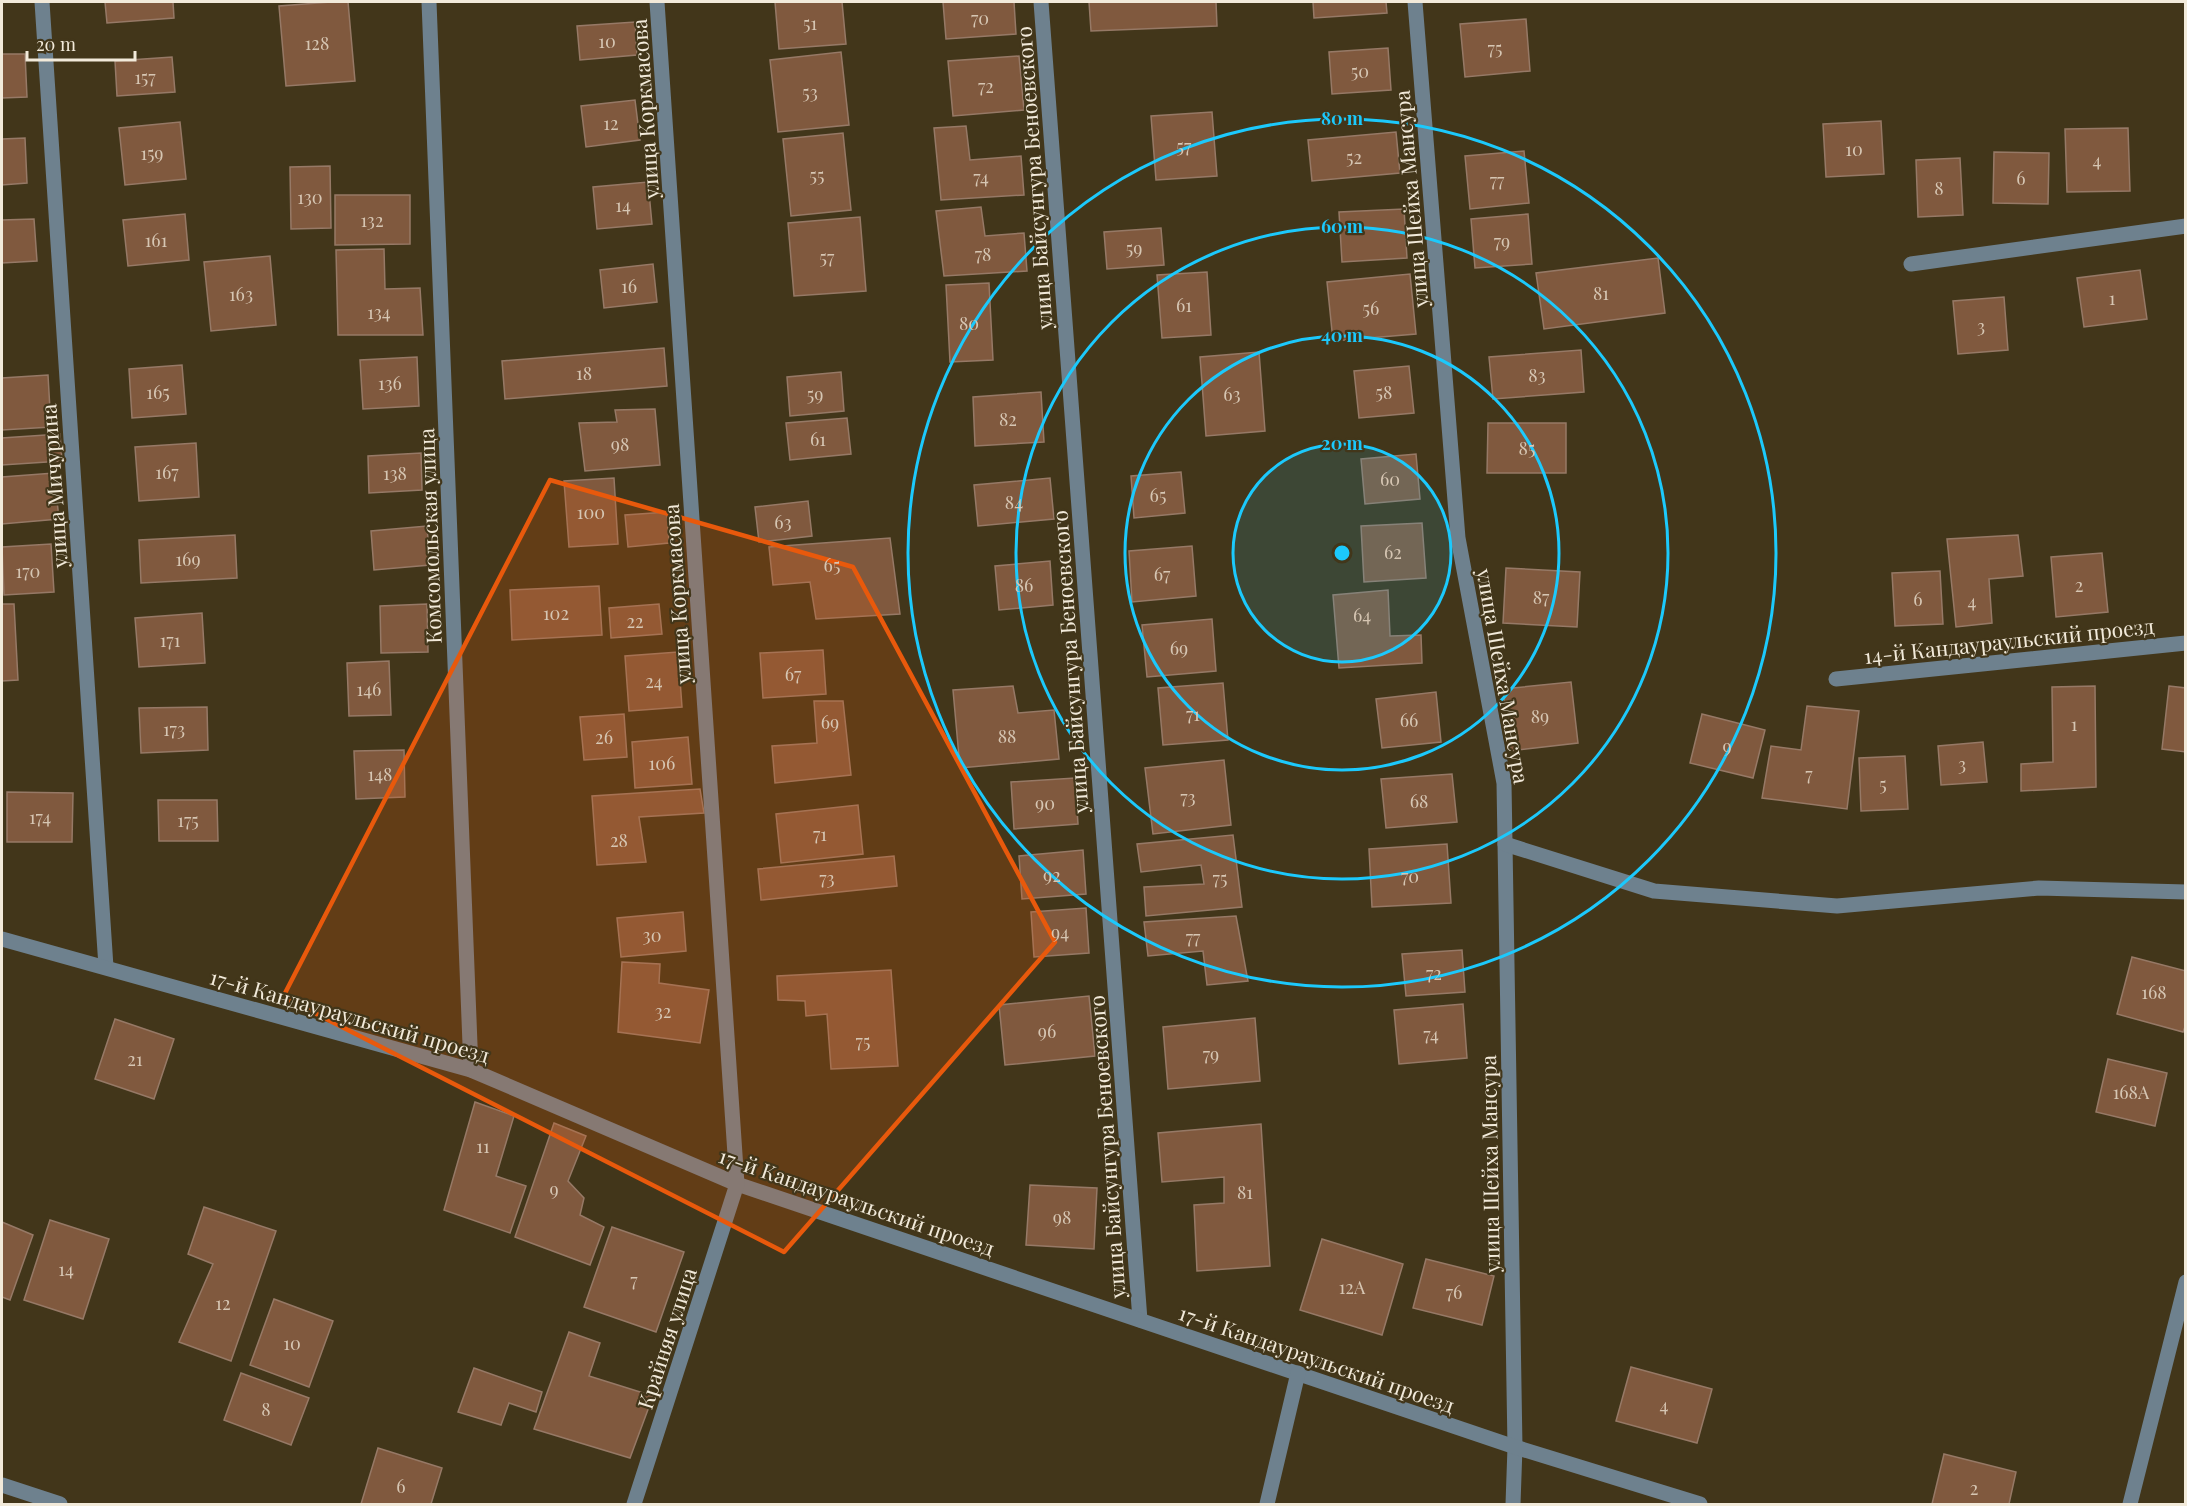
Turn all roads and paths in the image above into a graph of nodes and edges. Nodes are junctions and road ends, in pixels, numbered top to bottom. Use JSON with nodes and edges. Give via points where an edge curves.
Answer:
{"nodes":[{"id":1,"x":42,"y":2,"type":"edge"},
{"id":2,"x":429,"y":2,"type":"edge"},
{"id":3,"x":657,"y":2,"type":"edge"},
{"id":4,"x":1041,"y":2,"type":"edge"},
{"id":5,"x":1415,"y":2,"type":"edge"},
{"id":6,"x":2186,"y":226,"type":"edge"},
{"id":7,"x":1911,"y":264,"type":"dead end"},
{"id":8,"x":2186,"y":643,"type":"edge"},
{"id":9,"x":1836,"y":679,"type":"dead end"},
{"id":10,"x":1505,"y":844,"type":"junction"},
{"id":11,"x":2186,"y":892,"type":"edge"},
{"id":12,"x":2,"y":939,"type":"edge"},
{"id":13,"x":105,"y":967,"type":"junction"},
{"id":14,"x":471,"y":1070,"type":"junction"},
{"id":15,"x":737,"y":1184,"type":"junction"},
{"id":16,"x":2186,"y":1282,"type":"edge"},
{"id":17,"x":1140,"y":1320,"type":"junction"},
{"id":18,"x":1298,"y":1373,"type":"junction"},
{"id":19,"x":1515,"y":1447,"type":"junction"},
{"id":20,"x":2,"y":1485,"type":"edge"},
{"id":21,"x":60,"y":1504,"type":"edge"},
{"id":22,"x":634,"y":1504,"type":"edge"},
{"id":23,"x":1267,"y":1504,"type":"edge"},
{"id":24,"x":1513,"y":1504,"type":"edge"},
{"id":25,"x":1700,"y":1504,"type":"edge"},
{"id":26,"x":2130,"y":1504,"type":"edge"}],
"edges":[{"from":1,"to":13,"type":"street","name":"улица Мичурина"},
{"from":2,"to":14,"type":"street","name":"Комсомольская улица"},
{"from":3,"to":15,"type":"street","name":"улица Коркмасова"},
{"from":4,"to":17,"type":"street","name":"улица Байсунгура Беноевского"},
{"from":5,"to":10,"type":"street","name":"улица Шейха Мансура","via":[[1458,538],[1504,783]]},
{"from":6,"to":7,"type":"street"},
{"from":8,"to":9,"type":"street","name":"14-й Кандаураульский проезд"},
{"from":10,"to":11,"type":"street","via":[[1654,891],[1837,906],[2039,888]]},
{"from":10,"to":19,"type":"street","name":"улица Шейха Мансура"},
{"from":12,"to":13,"type":"street","name":"17-й Кандаураульский проезд"},
{"from":13,"to":14,"type":"street","name":"17-й Кандаураульский проезд"},
{"from":14,"to":15,"type":"street","name":"17-й Кандаураульский проезд"},
{"from":15,"to":17,"type":"street","name":"17-й Кандаураульский проезд"},
{"from":15,"to":22,"type":"street","name":"Крайняя улица"},
{"from":16,"to":26,"type":"street"},
{"from":17,"to":18,"type":"street","name":"17-й Кандаураульский проезд"},
{"from":18,"to":19,"type":"street","name":"17-й Кандаураульский проезд"},
{"from":18,"to":23,"type":"street"},
{"from":19,"to":24,"type":"street","name":"улица Шейха Мансура"},
{"from":19,"to":25,"type":"street","name":"17-й Кандаураульский проезд"},
{"from":20,"to":21,"type":"street"}]}
